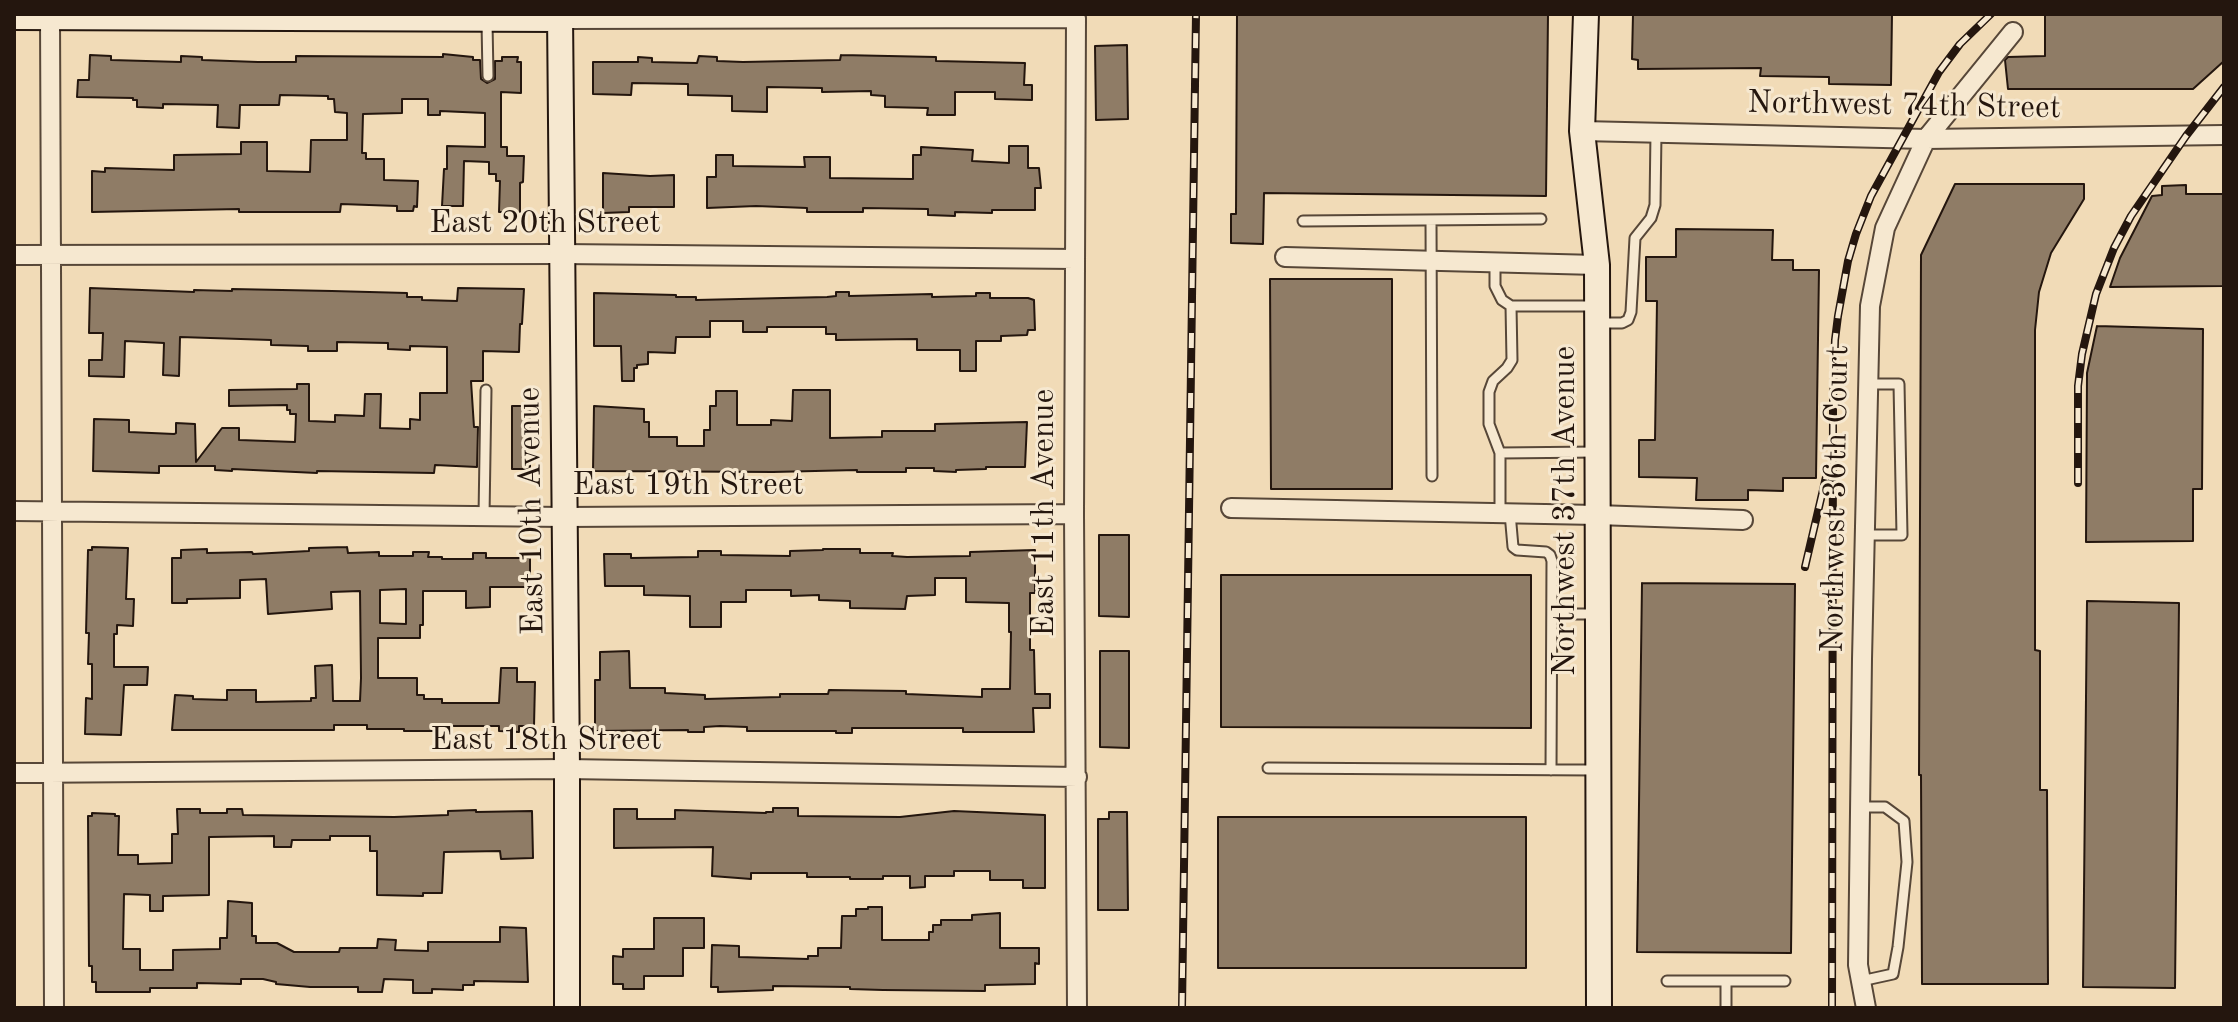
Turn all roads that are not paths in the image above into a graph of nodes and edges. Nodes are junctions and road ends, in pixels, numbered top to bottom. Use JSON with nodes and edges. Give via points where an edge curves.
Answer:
{"nodes":[{"id":1,"x":1586,"y":14,"type":"edge"},
{"id":2,"x":560,"y":16,"type":"edge"},
{"id":3,"x":14,"y":17,"type":"edge"},
{"id":4,"x":50,"y":17,"type":"junction"},
{"id":5,"x":486,"y":18,"type":"junction"},
{"id":6,"x":2013,"y":32,"type":"dead end"},
{"id":7,"x":488,"y":76,"type":"dead end"},
{"id":8,"x":1582,"y":131,"type":"junction"},
{"id":9,"x":1656,"y":133,"type":"junction"},
{"id":10,"x":2224,"y":135,"type":"edge"},
{"id":11,"x":1926,"y":139,"type":"junction"},
{"id":12,"x":1541,"y":219,"type":"dead end"},
{"id":13,"x":1431,"y":220,"type":"junction"},
{"id":14,"x":1303,"y":221,"type":"dead end"},
{"id":15,"x":562,"y":254,"type":"junction"},
{"id":16,"x":14,"y":255,"type":"edge"},
{"id":17,"x":50,"y":255,"type":"junction"},
{"id":18,"x":1285,"y":257,"type":"dead end"},
{"id":19,"x":1075,"y":259,"type":"junction"},
{"id":20,"x":1431,"y":261,"type":"junction"},
{"id":21,"x":1495,"y":263,"type":"junction"},
{"id":22,"x":1597,"y":265,"type":"junction"},
{"id":23,"x":1511,"y":306,"type":"junction"},
{"id":24,"x":1597,"y":314,"type":"junction"},
{"id":25,"x":1868,"y":384,"type":"junction"},
{"id":26,"x":486,"y":390,"type":"dead end"},
{"id":27,"x":1597,"y":452,"type":"junction"},
{"id":28,"x":1500,"y":453,"type":"junction"},
{"id":29,"x":1432,"y":476,"type":"dead end"},
{"id":30,"x":1231,"y":508,"type":"dead end"},
{"id":31,"x":14,"y":511,"type":"edge"},
{"id":32,"x":51,"y":511,"type":"junction"},
{"id":33,"x":1505,"y":513,"type":"junction"},
{"id":34,"x":1074,"y":514,"type":"junction"},
{"id":35,"x":1597,"y":515,"type":"junction"},
{"id":36,"x":484,"y":516,"type":"junction"},
{"id":37,"x":564,"y":517,"type":"junction"},
{"id":38,"x":1743,"y":520,"type":"dead end"},
{"id":39,"x":1865,"y":535,"type":"junction"},
{"id":40,"x":1552,"y":614,"type":"junction"},
{"id":41,"x":1598,"y":614,"type":"junction"},
{"id":42,"x":1268,"y":768,"type":"dead end"},
{"id":43,"x":567,"y":769,"type":"junction"},
{"id":44,"x":1551,"y":770,"type":"junction"},
{"id":45,"x":1599,"y":770,"type":"junction"},
{"id":46,"x":14,"y":773,"type":"edge"},
{"id":47,"x":52,"y":773,"type":"junction"},
{"id":48,"x":1077,"y":777,"type":"junction"},
{"id":49,"x":1860,"y":807,"type":"junction"},
{"id":50,"x":1667,"y":981,"type":"dead end"},
{"id":51,"x":1726,"y":981,"type":"junction"},
{"id":52,"x":1785,"y":981,"type":"dead end"},
{"id":53,"x":1861,"y":981,"type":"junction"},
{"id":54,"x":54,"y":1008,"type":"edge"},
{"id":55,"x":567,"y":1008,"type":"edge"},
{"id":56,"x":1077,"y":1008,"type":"edge"},
{"id":57,"x":1599,"y":1008,"type":"edge"},
{"id":58,"x":1726,"y":1008,"type":"edge"},
{"id":59,"x":1866,"y":1008,"type":"edge"}],
"edges":[{"from":1,"to":8,"type":"street","name":"Northwest 37th Avenue"},
{"from":2,"to":5,"type":"street"},
{"from":2,"to":15,"type":"street","name":"East 10th Avenue"},
{"from":2,"to":19,"type":"street","name":"East 11th Avenue","via":[[1076,18]]},
{"from":3,"to":4,"type":"street"},
{"from":4,"to":5,"type":"street"},
{"from":4,"to":17,"type":"street"},
{"from":5,"to":7,"type":"lane"},
{"from":6,"to":11,"type":"street","name":"Northwest 36th Court"},
{"from":8,"to":9,"type":"street","name":"Northwest 74th Street"},
{"from":8,"to":22,"type":"street","name":"Northwest 37th Avenue"},
{"from":9,"to":11,"type":"street","name":"Northwest 74th Street"},
{"from":9,"to":24,"type":"lane","via":[[1655,205],[1635,238],[1631,312],[1622,323]]},
{"from":10,"to":11,"type":"street","name":"Northwest 74th Street"},
{"from":11,"to":25,"type":"street","name":"Northwest 36th Court","via":[[1885,228],[1870,306]]},
{"from":12,"to":13,"type":"lane"},
{"from":13,"to":14,"type":"lane"},
{"from":13,"to":20,"type":"lane"},
{"from":15,"to":17,"type":"street","name":"East 20th Street"},
{"from":15,"to":19,"type":"street","name":"East 20th Street"},
{"from":15,"to":37,"type":"street","name":"East 10th Avenue"},
{"from":16,"to":17,"type":"street","name":"East 20th Street"},
{"from":17,"to":32,"type":"street"},
{"from":18,"to":20,"type":"street"},
{"from":19,"to":34,"type":"street","name":"East 11th Avenue"},
{"from":20,"to":21,"type":"street"},
{"from":20,"to":29,"type":"lane"},
{"from":21,"to":22,"type":"street"},
{"from":21,"to":23,"type":"lane","via":[[1495,286]]},
{"from":22,"to":24,"type":"street","name":"Northwest 37th Avenue"},
{"from":23,"to":24,"type":"lane"},
{"from":23,"to":28,"type":"lane","via":[[1512,360],[1489,392],[1489,424]]},
{"from":24,"to":27,"type":"street","name":"Northwest 37th Avenue"},
{"from":25,"to":39,"type":"street","name":"Northwest 36th Court"},
{"from":25,"to":39,"type":"lane","via":[[1899,384],[1902,535]]},
{"from":26,"to":36,"type":"lane"},
{"from":27,"to":28,"type":"lane"},
{"from":27,"to":35,"type":"street","name":"Northwest 37th Avenue"},
{"from":28,"to":33,"type":"lane"},
{"from":30,"to":33,"type":"street"},
{"from":31,"to":32,"type":"street","name":"East 19th Street"},
{"from":32,"to":36,"type":"street","name":"East 19th Street"},
{"from":32,"to":47,"type":"street"},
{"from":33,"to":35,"type":"street"},
{"from":33,"to":40,"type":"lane","via":[[1513,547],[1550,555]]},
{"from":34,"to":37,"type":"street","name":"East 19th Street"},
{"from":34,"to":48,"type":"street","name":"East 11th Avenue"},
{"from":35,"to":38,"type":"street"},
{"from":35,"to":41,"type":"street","name":"Northwest 37th Avenue"},
{"from":36,"to":37,"type":"street","name":"East 19th Street"},
{"from":37,"to":43,"type":"street","name":"East 10th Avenue"},
{"from":39,"to":49,"type":"street","name":"Northwest 36th Court"},
{"from":40,"to":41,"type":"lane"},
{"from":40,"to":44,"type":"lane"},
{"from":41,"to":45,"type":"street","name":"Northwest 37th Avenue"},
{"from":42,"to":44,"type":"lane"},
{"from":43,"to":47,"type":"street","name":"East 18th Street"},
{"from":43,"to":48,"type":"street","name":"East 18th Street"},
{"from":43,"to":55,"type":"street","name":"East 10th Avenue"},
{"from":44,"to":45,"type":"lane"},
{"from":45,"to":57,"type":"street","name":"Northwest 37th Avenue"},
{"from":46,"to":47,"type":"street","name":"East 18th Street"},
{"from":47,"to":54,"type":"street"},
{"from":48,"to":56,"type":"street","name":"East 11th Avenue"},
{"from":49,"to":53,"type":"street","name":"Northwest 36th Court"},
{"from":49,"to":53,"type":"lane","via":[[1885,807],[1904,821],[1907,862],[1893,974]]},
{"from":50,"to":51,"type":"lane"},
{"from":51,"to":52,"type":"lane"},
{"from":51,"to":58,"type":"lane"},
{"from":53,"to":59,"type":"street","name":"Northwest 36th Court"}]}
